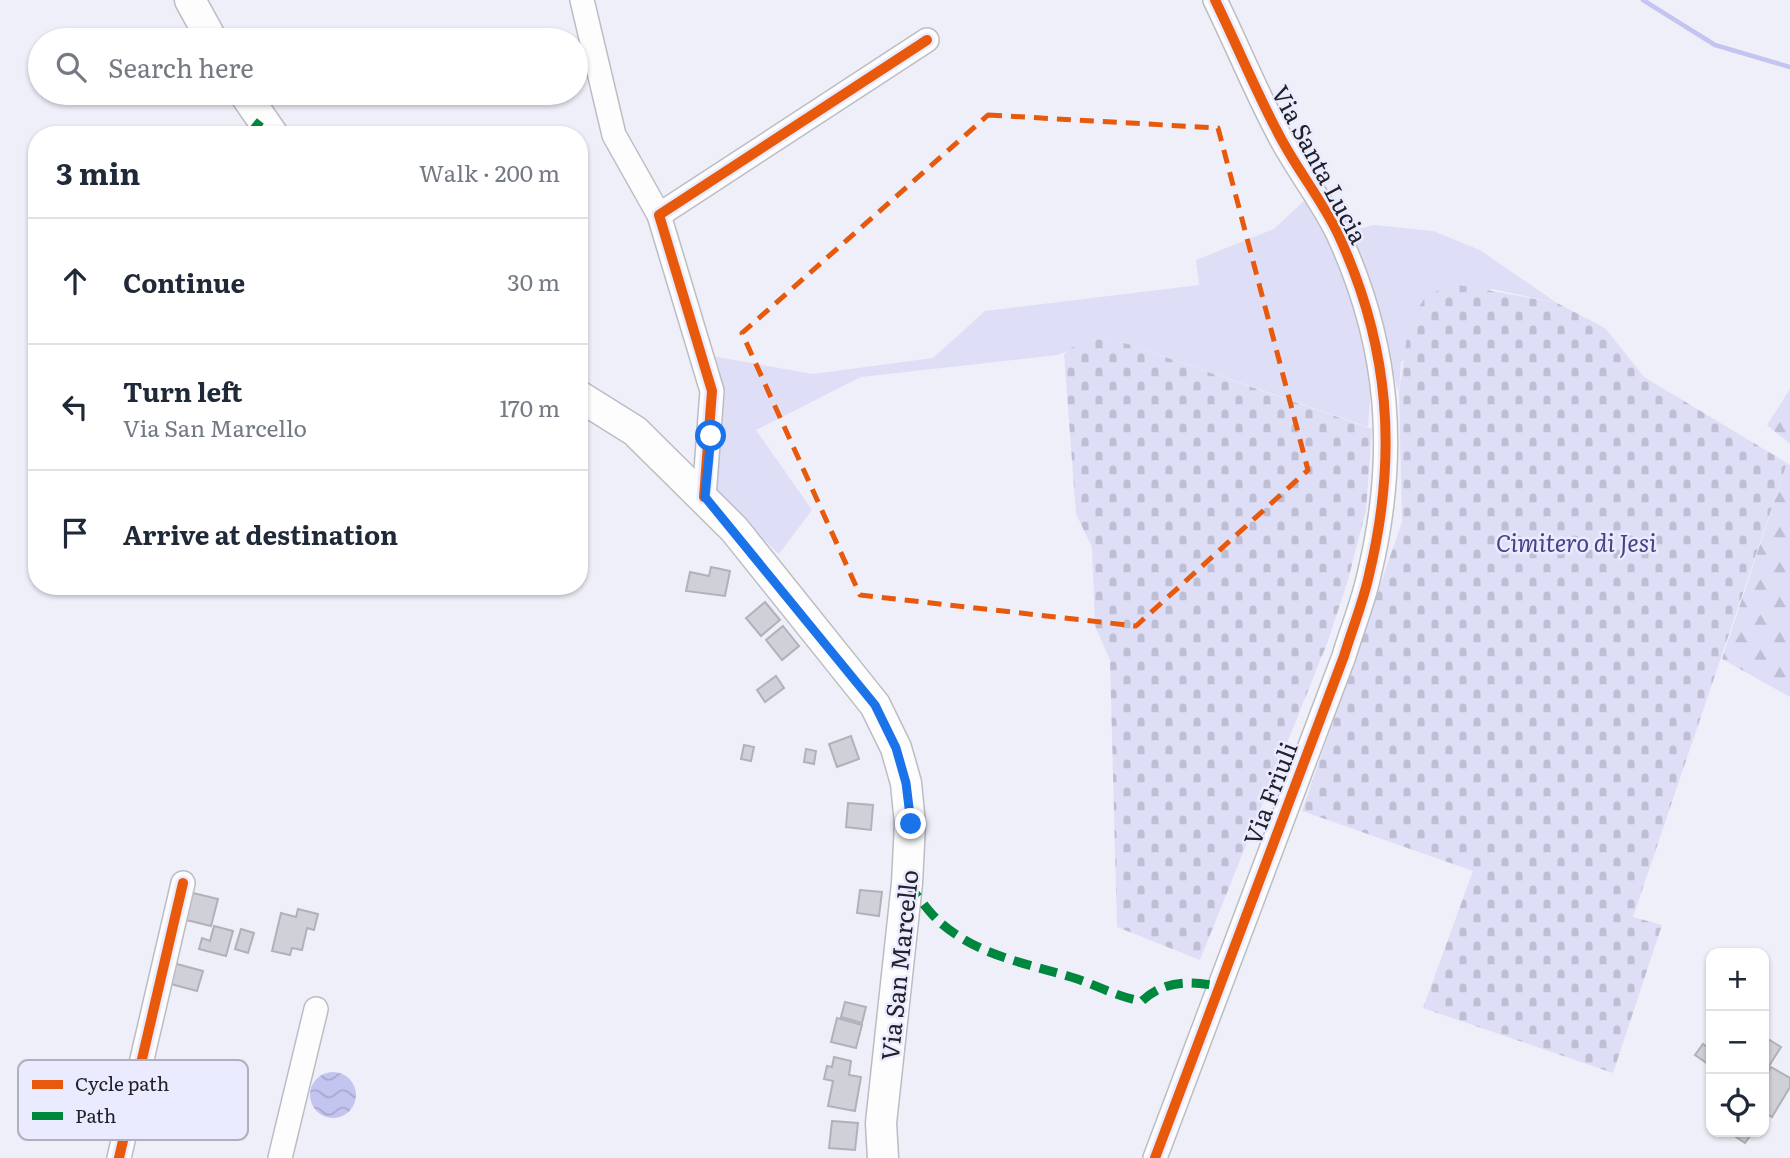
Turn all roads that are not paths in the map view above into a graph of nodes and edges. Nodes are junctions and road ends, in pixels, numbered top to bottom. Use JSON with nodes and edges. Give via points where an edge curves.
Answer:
{"nodes":[{"id":1,"x":190,"y":0,"type":"edge"},
{"id":2,"x":582,"y":0,"type":"edge"},
{"id":3,"x":1215,"y":0,"type":"edge"},
{"id":4,"x":205,"y":28,"type":"edge"},
{"id":5,"x":927,"y":40,"type":"dead end"},
{"id":6,"x":252,"y":105,"type":"edge"},
{"id":7,"x":267,"y":126,"type":"edge"},
{"id":8,"x":659,"y":215,"type":"junction"},
{"id":9,"x":588,"y":401,"type":"edge"},
{"id":10,"x":1387,"y":435,"type":"joint"},
{"id":11,"x":705,"y":497,"type":"junction"},
{"id":12,"x":183,"y":883,"type":"dead end"},
{"id":13,"x":316,"y":1009,"type":"dead end"},
{"id":14,"x":142,"y":1060,"type":"edge"},
{"id":15,"x":123,"y":1140,"type":"edge"},
{"id":16,"x":119,"y":1158,"type":"edge"},
{"id":17,"x":280,"y":1158,"type":"edge"},
{"id":18,"x":883,"y":1158,"type":"edge"},
{"id":19,"x":1155,"y":1158,"type":"edge"}],
"edges":[{"from":1,"to":4,"type":"main road"},
{"from":2,"to":8,"type":"street","via":[[614,135]]},
{"from":3,"to":10,"type":"street","name":"Via Santa Lucia","via":[[1277,132],[1337,232],[1353,269],[1377,341]]},
{"from":5,"to":8,"type":"street"},
{"from":6,"to":7,"type":"main road"},
{"from":8,"to":11,"type":"street","via":[[712,391]]},
{"from":9,"to":11,"type":"main road","name":"Via San Marcello","via":[[635,430]]},
{"from":10,"to":19,"type":"street","name":"Via Friuli","via":[[1382,507],[1369,576],[1344,656]]},
{"from":11,"to":18,"type":"main road","name":"Via San Marcello","via":[[875,705],[896,748],[906,783],[911,824],[908,883],[881,1123]]},
{"from":12,"to":14,"type":"street"},
{"from":13,"to":17,"type":"street"},
{"from":15,"to":16,"type":"street"}]}
